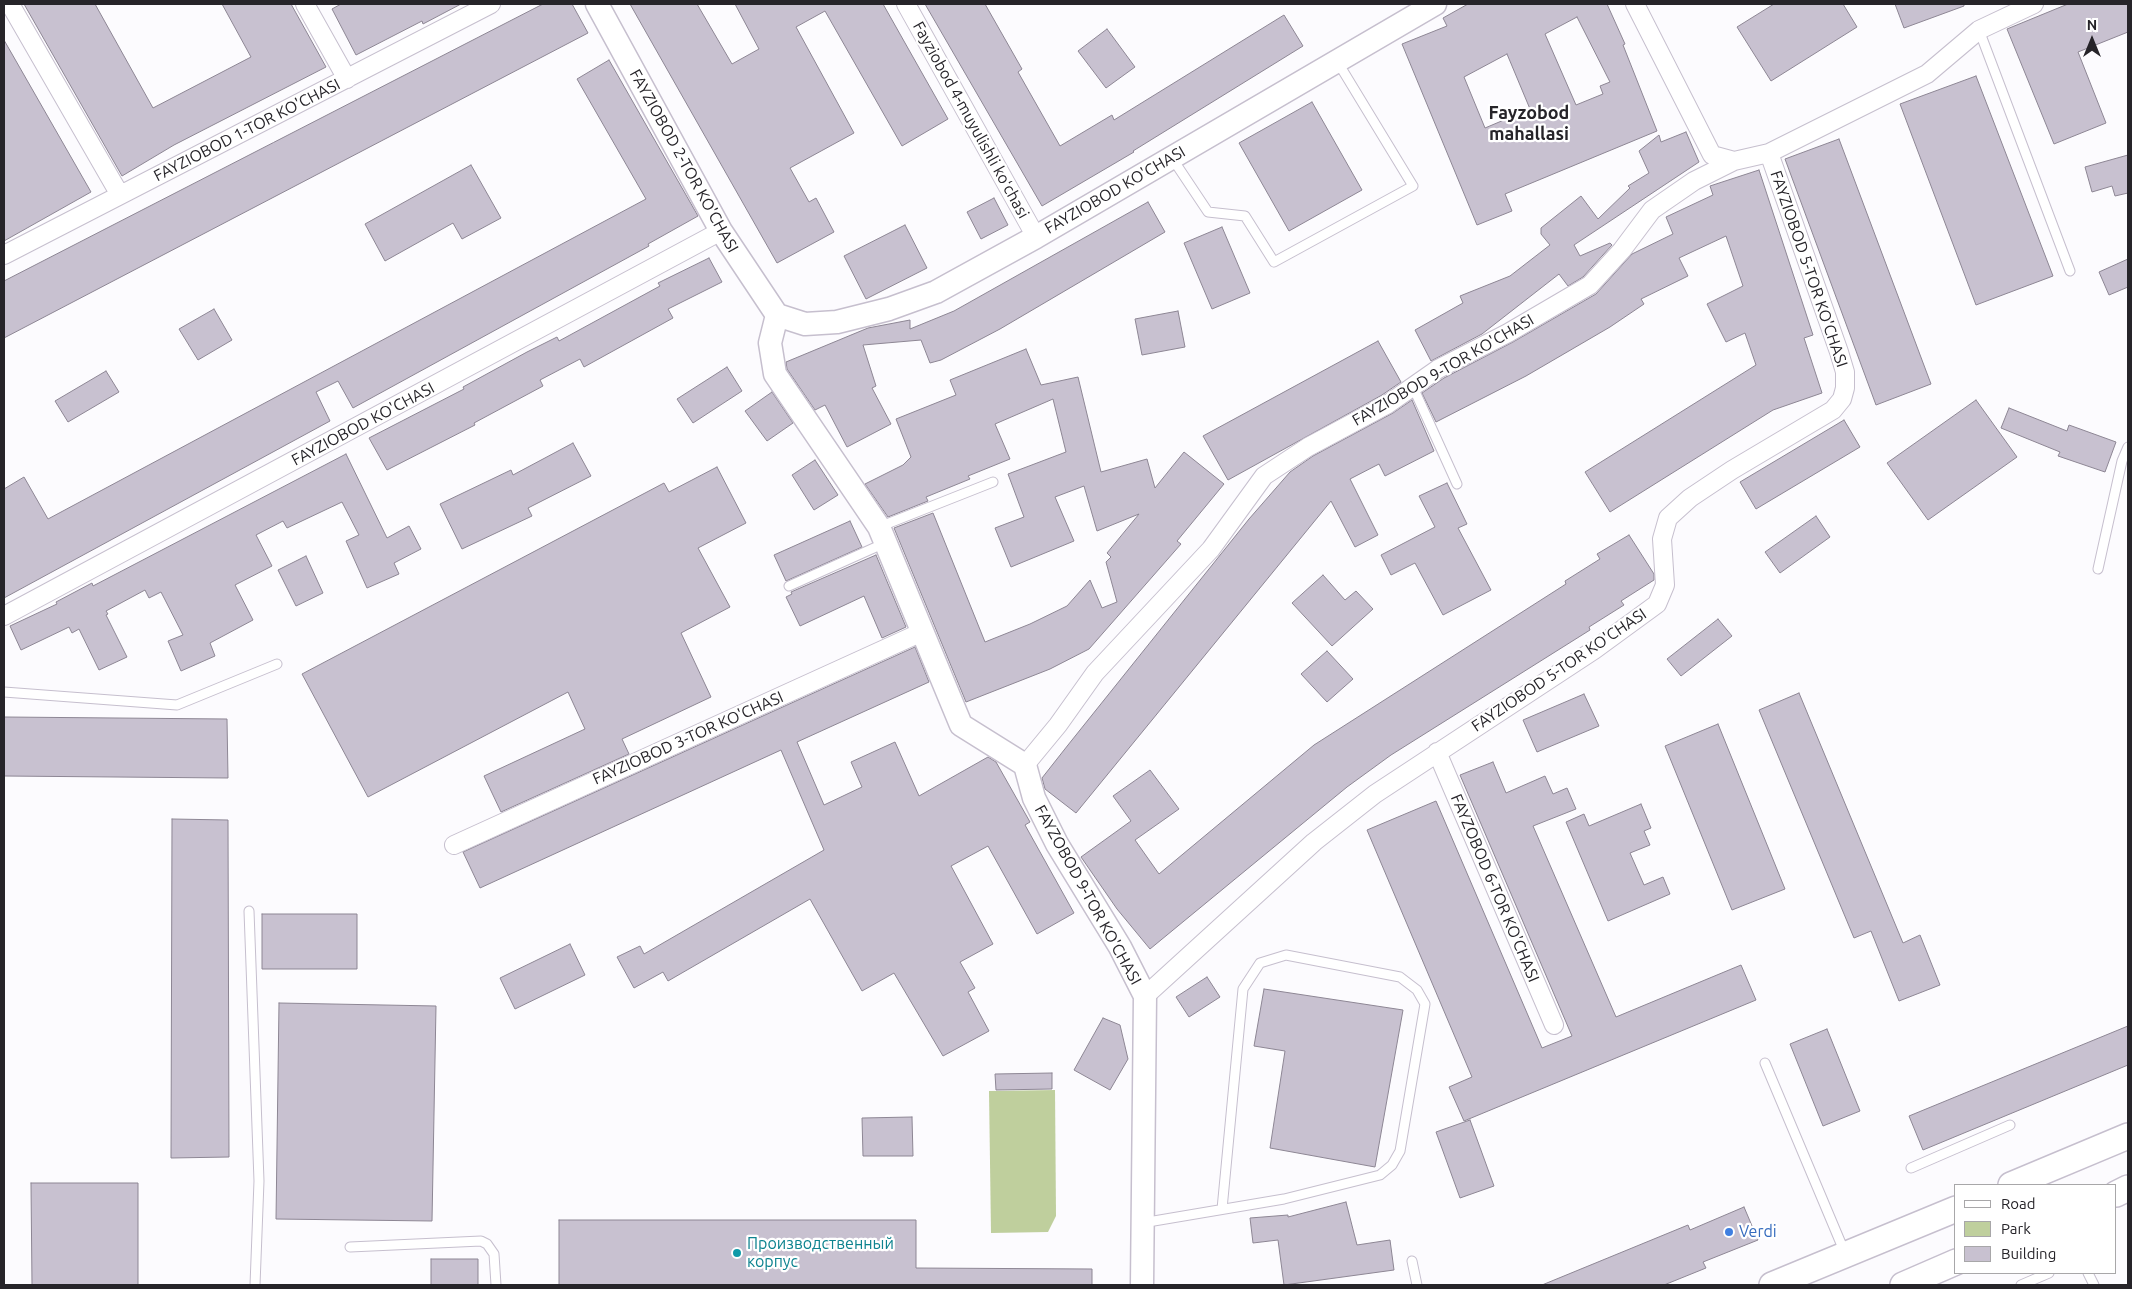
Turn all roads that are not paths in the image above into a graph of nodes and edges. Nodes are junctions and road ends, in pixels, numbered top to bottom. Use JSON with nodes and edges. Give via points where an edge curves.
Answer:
{"nodes":[{"id":1,"x":10,"y":4,"type":"edge"},
{"id":2,"x":305,"y":4,"type":"edge"},
{"id":3,"x":491,"y":4,"type":"edge"},
{"id":4,"x":597,"y":4,"type":"edge"},
{"id":5,"x":906,"y":4,"type":"edge"},
{"id":6,"x":1435,"y":4,"type":"edge"},
{"id":7,"x":1635,"y":4,"type":"edge"},
{"id":8,"x":2034,"y":4,"type":"edge"},
{"id":9,"x":1979,"y":30,"type":"junction"},
{"id":10,"x":1338,"y":61,"type":"junction"},
{"id":11,"x":348,"y":79,"type":"junction"},
{"id":12,"x":1769,"y":153,"type":"junction"},
{"id":13,"x":1172,"y":157,"type":"junction"},
{"id":14,"x":1734,"y":161,"type":"junction"},
{"id":15,"x":120,"y":195,"type":"junction"},
{"id":16,"x":721,"y":231,"type":"junction"},
{"id":17,"x":1036,"y":236,"type":"junction"},
{"id":18,"x":4,"y":255,"type":"edge"},
{"id":19,"x":2070,"y":271,"type":"dead end"},
{"id":20,"x":777,"y":315,"type":"junction"},
{"id":21,"x":1413,"y":387,"type":"junction"},
{"id":22,"x":2128,"y":447,"type":"edge"},
{"id":23,"x":993,"y":482,"type":"dead end"},
{"id":24,"x":1457,"y":484,"type":"dead end"},
{"id":25,"x":882,"y":535,"type":"junction"},
{"id":26,"x":2098,"y":569,"type":"dead end"},
{"id":27,"x":788,"y":586,"type":"dead end"},
{"id":28,"x":4,"y":616,"type":"edge"},
{"id":29,"x":922,"y":632,"type":"junction"},
{"id":30,"x":278,"y":664,"type":"dead end"},
{"id":31,"x":4,"y":692,"type":"edge"},
{"id":32,"x":1437,"y":752,"type":"junction"},
{"id":33,"x":1024,"y":765,"type":"junction"},
{"id":34,"x":454,"y":845,"type":"dead end"},
{"id":35,"x":249,"y":911,"type":"dead end"},
{"id":36,"x":1145,"y":996,"type":"junction"},
{"id":37,"x":1554,"y":1025,"type":"dead end"},
{"id":38,"x":1765,"y":1063,"type":"dead end"},
{"id":39,"x":2010,"y":1125,"type":"dead end"},
{"id":40,"x":2128,"y":1136,"type":"edge"},
{"id":41,"x":1911,"y":1168,"type":"dead end"},
{"id":42,"x":2013,"y":1184,"type":"edge"},
{"id":43,"x":1222,"y":1209,"type":"junction"},
{"id":44,"x":1954,"y":1210,"type":"edge"},
{"id":45,"x":1142,"y":1223,"type":"junction"},
{"id":46,"x":350,"y":1247,"type":"dead end"},
{"id":47,"x":1846,"y":1255,"type":"junction"},
{"id":48,"x":1412,"y":1261,"type":"dead end"},
{"id":49,"x":1954,"y":1263,"type":"edge"},
{"id":50,"x":2047,"y":1274,"type":"edge"},
{"id":51,"x":255,"y":1285,"type":"edge"},
{"id":52,"x":496,"y":1285,"type":"edge"},
{"id":53,"x":1142,"y":1285,"type":"edge"},
{"id":54,"x":1417,"y":1285,"type":"edge"},
{"id":55,"x":1772,"y":1285,"type":"edge"},
{"id":56,"x":1902,"y":1285,"type":"edge"},
{"id":57,"x":2020,"y":1285,"type":"edge"}],
"edges":[{"from":1,"to":15,"type":"street"},
{"from":2,"to":11,"type":"street"},
{"from":3,"to":11,"type":"street","name":"FAYZIOBOD 1-TOR KO'CHASI"},
{"from":4,"to":16,"type":"street","name":"FAYZIOBOD 2-TOR KO'CHASI"},
{"from":5,"to":17,"type":"street","name":"Fayziobod 4-muyulishli koʻchasi"},
{"from":6,"to":10,"type":"street","name":"FAYZIOBOD KO'CHASI"},
{"from":7,"to":14,"type":"street","via":[[1712,155]]},
{"from":8,"to":9,"type":"street","name":"FAYZIOBOD 9-TOR KO'CHASI"},
{"from":9,"to":12,"type":"street","name":"FAYZIOBOD 9-TOR KO'CHASI","via":[[1927,74]]},
{"from":9,"to":19,"type":"lane"},
{"from":10,"to":13,"type":"street","name":"FAYZIOBOD KO'CHASI"},
{"from":10,"to":13,"type":"lane","via":[[1413,186],[1274,262],[1245,216],[1208,212]]},
{"from":11,"to":15,"type":"street","name":"FAYZIOBOD 1-TOR KO'CHASI"},
{"from":12,"to":14,"type":"street","name":"FAYZIOBOD 9-TOR KO'CHASI"},
{"from":12,"to":32,"type":"street","name":"FAYZIOBOD 5-TOR KO'CHASI","via":[[1845,372],[1842,399],[1833,410],[1690,498],[1668,518],[1662,539],[1664,584],[1658,604],[1594,650]]},
{"from":13,"to":17,"type":"street","name":"FAYZIOBOD KO'CHASI"},
{"from":14,"to":21,"type":"street","name":"FAYZIOBOD 9-TOR KO'CHASI","via":[[1694,181],[1652,210],[1590,285],[1438,369]]},
{"from":15,"to":18,"type":"street","name":"FAYZIOBOD 1-TOR KO'CHASI"},
{"from":16,"to":20,"type":"street","name":"FAYZIOBOD 2-TOR KO'CHASI"},
{"from":16,"to":28,"type":"street","name":"FAYZIOBOD KO'CHASI"},
{"from":17,"to":20,"type":"street","name":"FAYZIOBOD KO'CHASI","via":[[936,292],[889,309],[805,324]]},
{"from":20,"to":25,"type":"street","via":[[770,343],[775,374]]},
{"from":21,"to":24,"type":"lane"},
{"from":21,"to":33,"type":"street","name":"FAYZIOBOD 9-TOR KO'CHASI","via":[[1264,476],[1211,549],[1095,673]]},
{"from":22,"to":26,"type":"lane"},
{"from":23,"to":25,"type":"lane"},
{"from":25,"to":27,"type":"lane"},
{"from":25,"to":29,"type":"street"},
{"from":29,"to":33,"type":"street","via":[[961,725]]},
{"from":29,"to":34,"type":"street","name":"FAYZIOBOD 3-TOR KO'CHASI"},
{"from":30,"to":31,"type":"lane","via":[[177,704]]},
{"from":32,"to":36,"type":"street","name":"FAYZIOBOD 5-TOR KO'CHASI","via":[[1375,794],[1314,842]]},
{"from":32,"to":37,"type":"street","name":"FAYZOBOD 6-TOR KO'CHASI"},
{"from":33,"to":36,"type":"street","name":"FAYZOBOD 9-TOR KO'CHASI","via":[[1034,798],[1057,844],[1120,947]]},
{"from":35,"to":51,"type":"lane","via":[[259,1181]]},
{"from":36,"to":45,"type":"street"},
{"from":38,"to":47,"type":"lane"},
{"from":39,"to":41,"type":"lane"},
{"from":40,"to":42,"type":"main road"},
{"from":43,"to":43,"type":"lane","via":[[1284,1199],[1380,1176],[1392,1165],[1400,1151],[1425,1004],[1417,990],[1400,977],[1286,955],[1260,963],[1251,973],[1243,988]]},
{"from":43,"to":45,"type":"lane"},
{"from":44,"to":47,"type":"main road"},
{"from":45,"to":53,"type":"street"},
{"from":46,"to":52,"type":"lane","via":[[480,1242],[487,1244],[494,1254]]},
{"from":47,"to":55,"type":"main road"},
{"from":48,"to":54,"type":"lane"},
{"from":49,"to":56,"type":"main road"},
{"from":50,"to":57,"type":"lane"}]}
